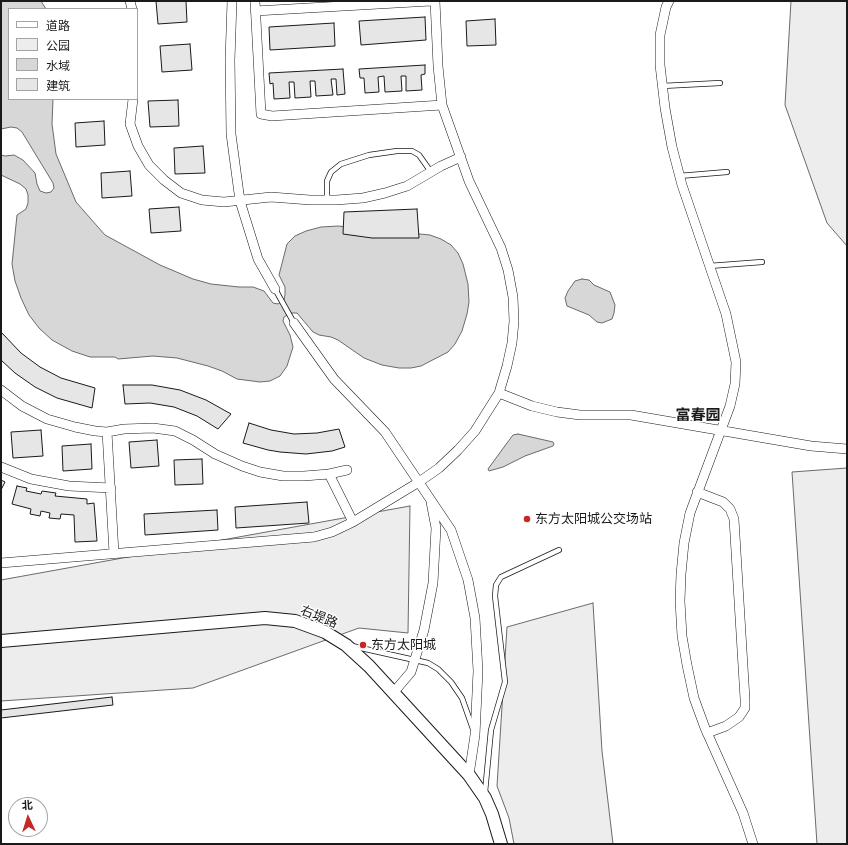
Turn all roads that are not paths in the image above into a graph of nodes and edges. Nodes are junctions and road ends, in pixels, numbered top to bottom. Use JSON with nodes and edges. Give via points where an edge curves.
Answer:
{"nodes":[{"id":1,"x":232,"y":1,"type":"edge"},
{"id":2,"x":255,"y":1,"type":"edge"},
{"id":3,"x":431,"y":1,"type":"edge"},
{"id":4,"x":435,"y":1,"type":"edge"},
{"id":5,"x":669,"y":1,"type":"edge"},
{"id":6,"x":255,"y":11,"type":"junction"},
{"id":7,"x":720,"y":82,"type":"dead end"},
{"id":8,"x":662,"y":86,"type":"junction"},
{"id":9,"x":134,"y":100,"type":"edge"},
{"id":10,"x":442,"y":105,"type":"junction"},
{"id":11,"x":461,"y":157,"type":"junction"},
{"id":12,"x":431,"y":172,"type":"junction"},
{"id":13,"x":727,"y":172,"type":"dead end"},
{"id":14,"x":680,"y":176,"type":"junction"},
{"id":15,"x":327,"y":200,"type":"junction"},
{"id":16,"x":240,"y":201,"type":"junction"},
{"id":17,"x":762,"y":262,"type":"dead end"},
{"id":18,"x":709,"y":266,"type":"junction"},
{"id":19,"x":275,"y":289,"type":"joint"},
{"id":20,"x":294,"y":323,"type":"joint"},
{"id":21,"x":1,"y":390,"type":"edge"},
{"id":22,"x":499,"y":393,"type":"junction"},
{"id":23,"x":722,"y":430,"type":"junction"},
{"id":24,"x":107,"y":432,"type":"junction"},
{"id":25,"x":847,"y":448,"type":"edge"},
{"id":26,"x":1,"y":467,"type":"edge"},
{"id":27,"x":347,"y":470,"type":"dead end"},
{"id":28,"x":329,"y":474,"type":"junction"},
{"id":29,"x":419,"y":482,"type":"junction"},
{"id":30,"x":111,"y":488,"type":"junction"},
{"id":31,"x":697,"y":492,"type":"junction"},
{"id":32,"x":431,"y":499,"type":"junction"},
{"id":33,"x":353,"y":522,"type":"junction"},
{"id":34,"x":559,"y":550,"type":"dead end"},
{"id":35,"x":114,"y":553,"type":"junction"},
{"id":36,"x":1,"y":563,"type":"edge"},
{"id":37,"x":1,"y":641,"type":"edge"},
{"id":38,"x":346,"y":645,"type":"junction"},
{"id":39,"x":414,"y":660,"type":"junction"},
{"id":40,"x":393,"y":693,"type":"junction"},
{"id":41,"x":707,"y":733,"type":"junction"},
{"id":42,"x":475,"y":735,"type":"junction"},
{"id":43,"x":469,"y":775,"type":"junction"},
{"id":44,"x":484,"y":798,"type":"junction"},
{"id":45,"x":501,"y":844,"type":"edge"},
{"id":46,"x":753,"y":844,"type":"edge"}],
"edges":[{"from":1,"to":16,"type":"street","via":[[231,134]]},
{"from":2,"to":6,"type":"street"},
{"from":3,"to":6,"type":"street"},
{"from":4,"to":10,"type":"street"},
{"from":5,"to":8,"type":"street","via":[[660,35]]},
{"from":6,"to":10,"type":"street","via":[[261,114],[272,116]]},
{"from":7,"to":8,"type":"lane"},
{"from":8,"to":14,"type":"street","via":[[672,147]]},
{"from":9,"to":16,"type":"street","via":[[130,124],[138,146],[149,165],[164,180],[181,193],[202,200]]},
{"from":10,"to":11,"type":"street"},
{"from":11,"to":12,"type":"street"},
{"from":11,"to":22,"type":"street","via":[[469,181],[501,248],[514,297],[512,343]]},
{"from":12,"to":15,"type":"street","via":[[407,186],[385,193],[363,198]]},
{"from":12,"to":15,"type":"lane","via":[[419,155],[412,151],[369,155],[341,164],[331,172],[327,181]]},
{"from":13,"to":14,"type":"lane"},
{"from":14,"to":18,"type":"street"},
{"from":15,"to":16,"type":"street","via":[[271,197]]},
{"from":16,"to":19,"type":"street","via":[[258,259]]},
{"from":17,"to":18,"type":"lane"},
{"from":18,"to":23,"type":"street","via":[[726,314],[736,362],[735,384]]},
{"from":19,"to":20,"type":"lane"},
{"from":20,"to":29,"type":"street","via":[[334,379],[385,432]]},
{"from":21,"to":24,"type":"street","via":[[22,406],[47,419],[75,428]]},
{"from":22,"to":23,"type":"street","via":[[532,406],[557,412],[580,415],[631,415]]},
{"from":22,"to":29,"type":"street","via":[[475,431],[458,450]]},
{"from":23,"to":25,"type":"street","via":[[811,446]]},
{"from":23,"to":31,"type":"street"},
{"from":24,"to":28,"type":"street","via":[[154,428],[175,431],[215,454],[260,472],[283,476]]},
{"from":24,"to":30,"type":"street"},
{"from":26,"to":30,"type":"street","via":[[31,479],[69,486]]},
{"from":27,"to":28,"type":"street"},
{"from":28,"to":33,"type":"street"},
{"from":29,"to":32,"type":"street"},
{"from":29,"to":33,"type":"street"},
{"from":30,"to":35,"type":"street"},
{"from":31,"to":41,"type":"street","via":[[684,543],[680,601],[687,665],[694,698]]},
{"from":31,"to":41,"type":"street","via":[[723,502],[730,509],[734,519],[745,699],[745,708],[739,717],[726,726]]},
{"from":32,"to":39,"type":"street","via":[[436,528],[433,583],[424,630]]},
{"from":32,"to":42,"type":"street","via":[[451,530],[468,580],[475,618],[478,672]]},
{"from":33,"to":35,"type":"street","via":[[314,537]]},
{"from":34,"to":44,"type":"lane","via":[[501,577],[496,585],[495,596],[505,682],[491,730]]},
{"from":35,"to":36,"type":"street"},
{"from":37,"to":38,"type":"main road","name":"右堤路","via":[[265,618],[295,621],[325,632]]},
{"from":38,"to":39,"type":"lane"},
{"from":38,"to":40,"type":"main road","name":"右堤路"},
{"from":39,"to":40,"type":"street","via":[[411,672]]},
{"from":39,"to":42,"type":"lane","via":[[428,663],[451,682],[462,698]]},
{"from":40,"to":43,"type":"main road","name":"右堤路"},
{"from":41,"to":46,"type":"street","via":[[743,813]]},
{"from":42,"to":43,"type":"street"},
{"from":43,"to":44,"type":"main road","name":"右堤路"},
{"from":44,"to":45,"type":"main road","name":"右堤路"}]}
